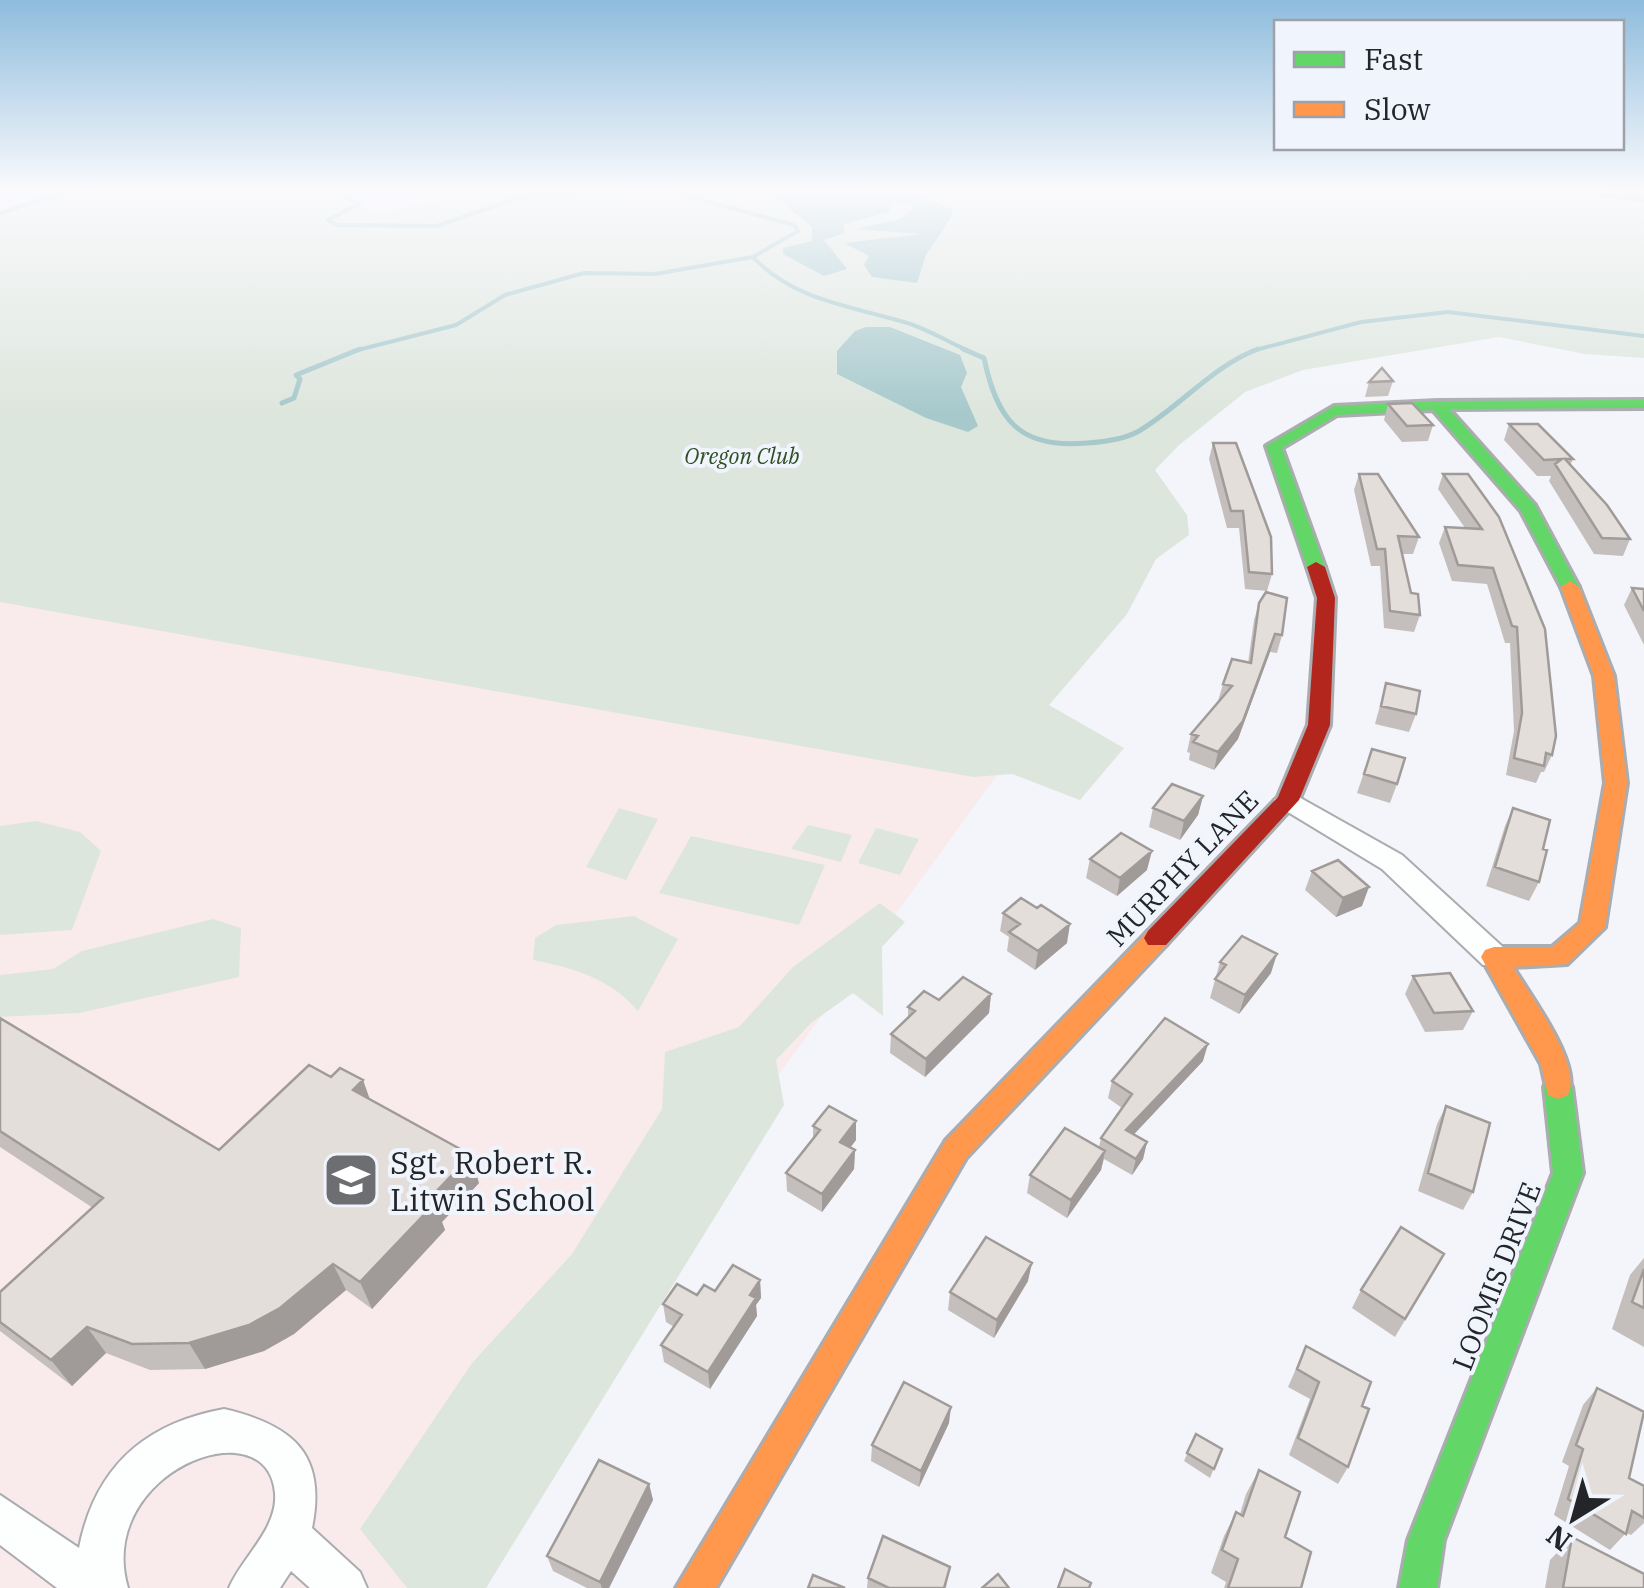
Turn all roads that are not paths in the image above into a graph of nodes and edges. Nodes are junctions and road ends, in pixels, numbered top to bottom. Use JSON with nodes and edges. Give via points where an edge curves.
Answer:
{"nodes":[{"id":1,"x":1437,"y":404,"type":"junction"},
{"id":2,"x":1644,"y":404,"type":"edge"},
{"id":3,"x":1288,"y":800,"type":"junction"},
{"id":4,"x":1494,"y":957,"type":"junction"},
{"id":5,"x":0,"y":1517,"type":"edge"},
{"id":6,"x":288,"y":1537,"type":"junction"},
{"id":7,"x":95,"y":1588,"type":"edge"},
{"id":8,"x":105,"y":1588,"type":"edge"},
{"id":9,"x":252,"y":1588,"type":"edge"},
{"id":10,"x":344,"y":1588,"type":"edge"},
{"id":11,"x":695,"y":1588,"type":"edge"},
{"id":12,"x":1418,"y":1588,"type":"edge"}],
"edges":[{"from":1,"to":2,"type":"street","name":"MURPHY LANE"},
{"from":1,"to":3,"type":"street","name":"MURPHY LANE","via":[[1334,411],[1274,446],[1326,598],[1319,724]]},
{"from":1,"to":4,"type":"street","via":[[1530,508],[1564,572],[1604,676],[1616,783],[1592,927],[1558,957]]},
{"from":3,"to":4,"type":"street","via":[[1392,862]]},
{"from":3,"to":11,"type":"street","name":"MURPHY LANE","via":[[956,1148]]},
{"from":4,"to":12,"type":"street","name":"LOOMIS DRIVE","via":[[1555,1063],[1568,1173],[1426,1540]]},
{"from":5,"to":7,"type":"street"},
{"from":6,"to":8,"type":"street","via":[[294,1476],[277,1446],[247,1431],[208,1432],[159,1456],[118,1500],[102,1542]]},
{"from":6,"to":9,"type":"street"},
{"from":6,"to":10,"type":"street"}]}
